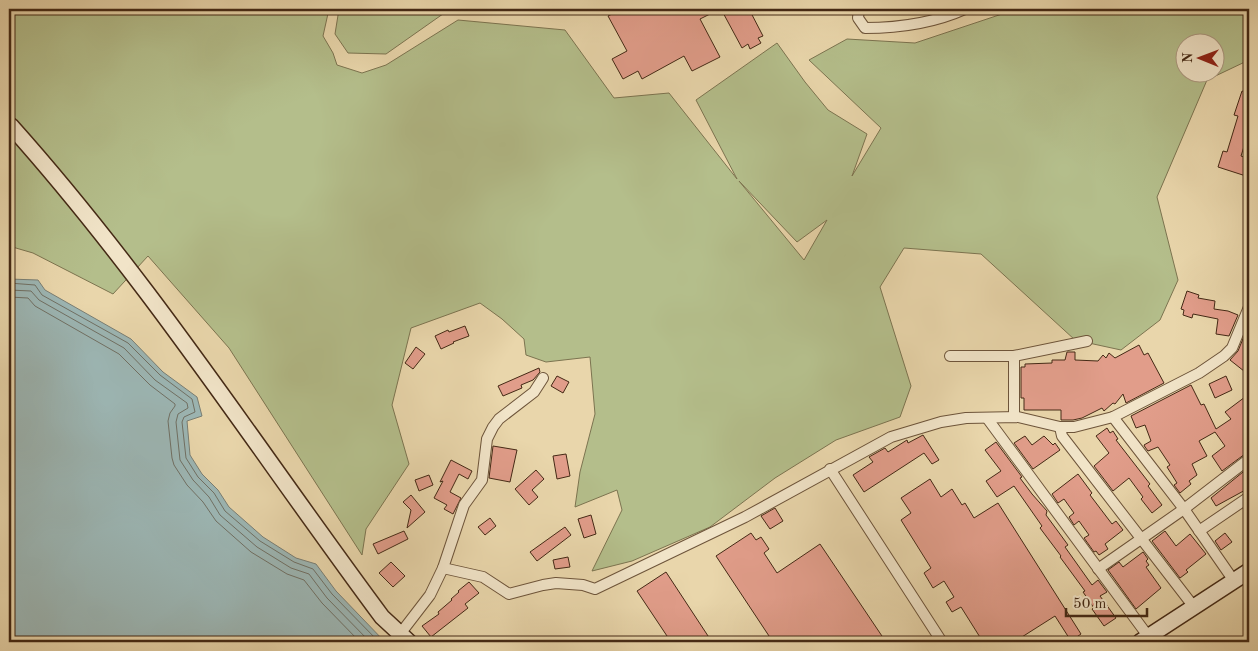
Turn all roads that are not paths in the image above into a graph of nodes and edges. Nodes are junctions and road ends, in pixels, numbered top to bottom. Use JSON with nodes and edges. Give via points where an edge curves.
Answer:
{"nodes":[{"id":1,"x":858,"y":9,"type":"edge"},
{"id":2,"x":965,"y":9,"type":"edge"},
{"id":3,"x":11,"y":126,"type":"dead end"},
{"id":4,"x":1249,"y":307,"type":"edge"},
{"id":5,"x":1087,"y":341,"type":"dead end"},
{"id":6,"x":950,"y":356,"type":"dead end"},
{"id":7,"x":1014,"y":356,"type":"junction"},
{"id":8,"x":543,"y":378,"type":"dead end"},
{"id":9,"x":1014,"y":417,"type":"junction"},
{"id":10,"x":1113,"y":417,"type":"junction"},
{"id":11,"x":987,"y":418,"type":"junction"},
{"id":12,"x":1060,"y":427,"type":"junction"},
{"id":13,"x":1249,"y":459,"type":"edge"},
{"id":14,"x":830,"y":469,"type":"junction"},
{"id":15,"x":1249,"y":497,"type":"edge"},
{"id":16,"x":1184,"y":509,"type":"junction"},
{"id":17,"x":1199,"y":531,"type":"junction"},
{"id":18,"x":1140,"y":538,"type":"junction"},
{"id":19,"x":443,"y":568,"type":"junction"},
{"id":20,"x":1098,"y":569,"type":"junction"},
{"id":21,"x":1249,"y":571,"type":"edge"},
{"id":22,"x":1234,"y":581,"type":"junction"},
{"id":23,"x":1194,"y":607,"type":"junction"},
{"id":24,"x":404,"y":638,"type":"edge"},
{"id":25,"x":1144,"y":639,"type":"edge"},
{"id":26,"x":942,"y":642,"type":"edge"}],
"edges":[{"from":1,"to":2,"type":"street","via":[[858,18],[865,28],[921,22]]},
{"from":3,"to":24,"type":"street","via":[[49,168],[149,295],[340,561],[382,617]]},
{"from":4,"to":10,"type":"street","via":[[1232,348],[1224,356],[1199,373]]},
{"from":5,"to":7,"type":"street"},
{"from":6,"to":7,"type":"street"},
{"from":7,"to":9,"type":"street"},
{"from":8,"to":19,"type":"street","via":[[534,392],[493,427],[487,439],[482,480],[464,505]]},
{"from":9,"to":11,"type":"street"},
{"from":9,"to":12,"type":"street"},
{"from":10,"to":12,"type":"street","via":[[1074,427]]},
{"from":10,"to":16,"type":"street"},
{"from":11,"to":14,"type":"street","via":[[950,420],[891,437]]},
{"from":11,"to":20,"type":"street"},
{"from":12,"to":18,"type":"street","via":[[1062,436]]},
{"from":13,"to":16,"type":"street"},
{"from":14,"to":19,"type":"street","via":[[745,517],[596,589],[556,583],[509,594],[484,577]]},
{"from":14,"to":26,"type":"street"},
{"from":15,"to":17,"type":"street"},
{"from":16,"to":17,"type":"street"},
{"from":16,"to":18,"type":"street"},
{"from":17,"to":22,"type":"street"},
{"from":18,"to":20,"type":"street"},
{"from":18,"to":23,"type":"street"},
{"from":19,"to":24,"type":"street"},
{"from":20,"to":25,"type":"street"},
{"from":21,"to":22,"type":"street"},
{"from":22,"to":23,"type":"street"},
{"from":23,"to":25,"type":"street"}]}
